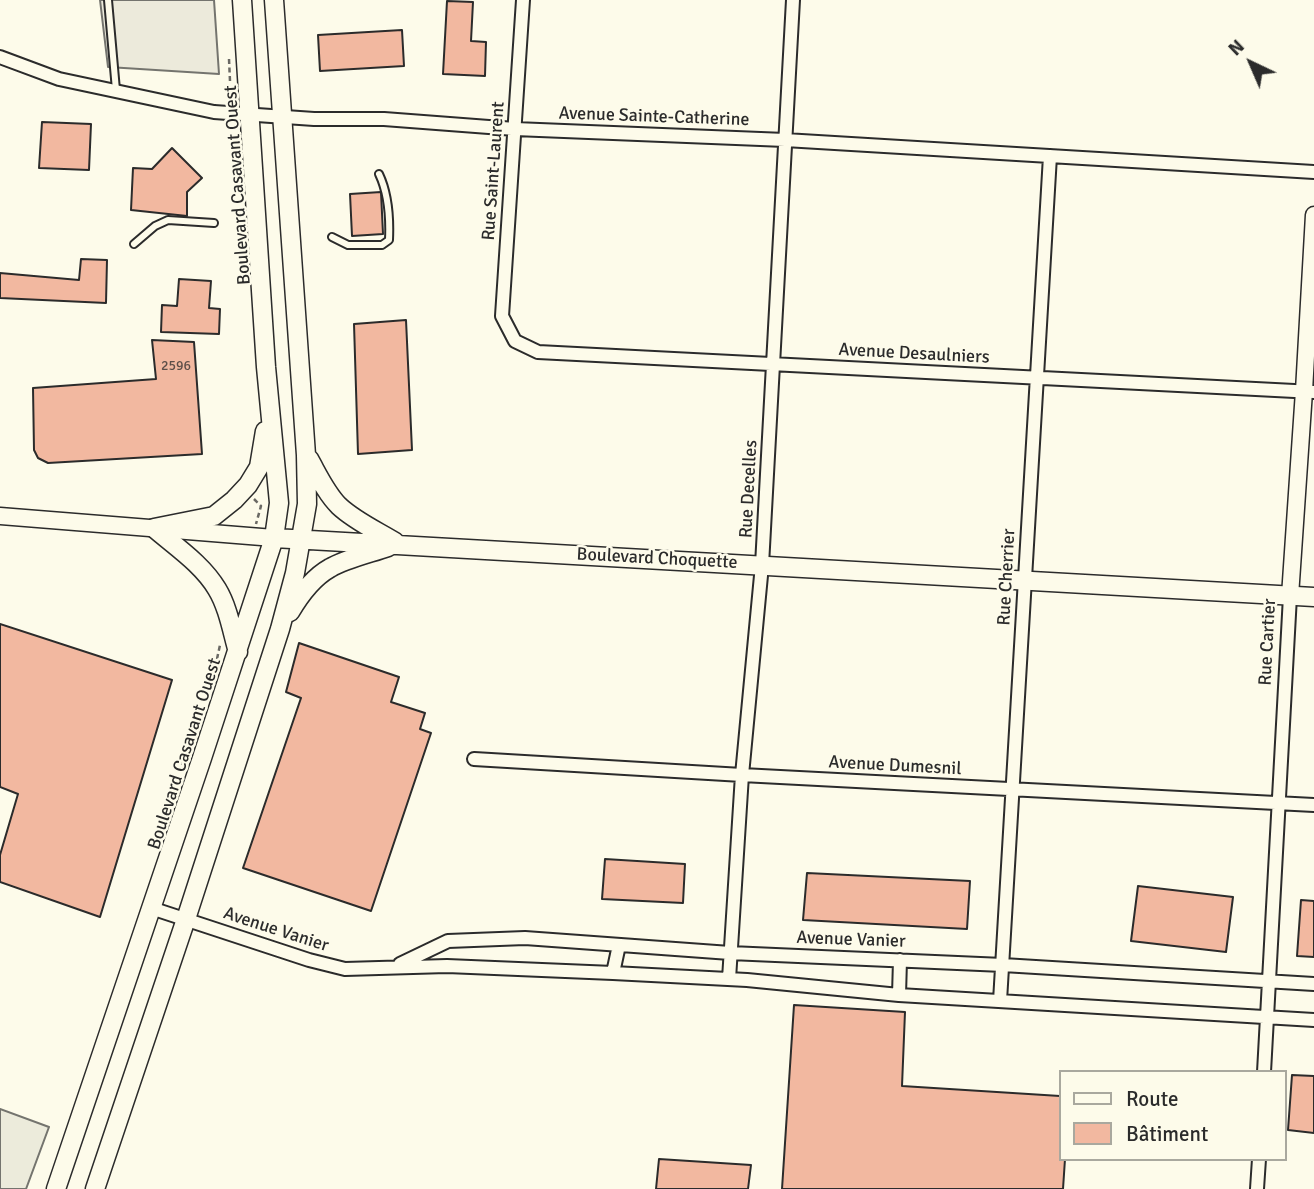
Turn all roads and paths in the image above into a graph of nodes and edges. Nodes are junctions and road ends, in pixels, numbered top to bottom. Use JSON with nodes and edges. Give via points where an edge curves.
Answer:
{"nodes":[{"id":1,"x":108,"y":0,"type":"edge"},
{"id":2,"x":242,"y":0,"type":"edge"},
{"id":3,"x":274,"y":0,"type":"edge"},
{"id":4,"x":523,"y":0,"type":"edge"},
{"id":5,"x":793,"y":0,"type":"edge"},
{"id":6,"x":228,"y":51,"type":"dead end"},
{"id":7,"x":0,"y":57,"type":"edge"},
{"id":8,"x":230,"y":83,"type":"dead end"},
{"id":9,"x":116,"y":92,"type":"junction"},
{"id":10,"x":248,"y":114,"type":"junction"},
{"id":11,"x":282,"y":117,"type":"junction"},
{"id":12,"x":515,"y":129,"type":"junction"},
{"id":13,"x":785,"y":140,"type":"junction"},
{"id":14,"x":1050,"y":156,"type":"junction"},
{"id":15,"x":1314,"y":172,"type":"edge"},
{"id":16,"x":379,"y":174,"type":"dead end"},
{"id":17,"x":1314,"y":215,"type":"edge"},
{"id":18,"x":214,"y":223,"type":"dead end"},
{"id":19,"x":332,"y":237,"type":"dead end"},
{"id":20,"x":134,"y":244,"type":"dead end"},
{"id":21,"x":515,"y":341,"type":"joint"},
{"id":22,"x":773,"y":364,"type":"junction"},
{"id":23,"x":1036,"y":378,"type":"junction"},
{"id":24,"x":1309,"y":392,"type":"edge"},
{"id":25,"x":269,"y":396,"type":"junction"},
{"id":26,"x":306,"y":455,"type":"junction"},
{"id":27,"x":245,"y":489,"type":"junction"},
{"id":28,"x":0,"y":516,"type":"edge"},
{"id":29,"x":154,"y":528,"type":"junction"},
{"id":30,"x":253,"y":535,"type":"junction"},
{"id":31,"x":274,"y":538,"type":"junction"},
{"id":32,"x":301,"y":539,"type":"junction"},
{"id":33,"x":398,"y":544,"type":"junction"},
{"id":34,"x":762,"y":565,"type":"junction"},
{"id":35,"x":1024,"y":581,"type":"junction"},
{"id":36,"x":1290,"y":596,"type":"junction"},
{"id":37,"x":1314,"y":597,"type":"edge"},
{"id":38,"x":280,"y":629,"type":"junction"},
{"id":39,"x":221,"y":637,"type":"dead end"},
{"id":40,"x":238,"y":652,"type":"junction"},
{"id":41,"x":216,"y":660,"type":"dead end"},
{"id":42,"x":195,"y":726,"type":"dead end"},
{"id":43,"x":474,"y":759,"type":"dead end"},
{"id":44,"x":181,"y":766,"type":"dead end"},
{"id":45,"x":742,"y":775,"type":"junction"},
{"id":46,"x":1012,"y":790,"type":"junction"},
{"id":47,"x":1279,"y":803,"type":"junction"},
{"id":48,"x":1314,"y":805,"type":"edge"},
{"id":49,"x":151,"y":908,"type":"junction"},
{"id":50,"x":186,"y":919,"type":"junction"},
{"id":51,"x":619,"y":945,"type":"junction"},
{"id":52,"x":730,"y":953,"type":"junction"},
{"id":53,"x":900,"y":960,"type":"junction"},
{"id":54,"x":1003,"y":965,"type":"junction"},
{"id":55,"x":393,"y":967,"type":"junction"},
{"id":56,"x":613,"y":973,"type":"junction"},
{"id":57,"x":729,"y":979,"type":"junction"},
{"id":58,"x":1270,"y":981,"type":"junction"},
{"id":59,"x":1314,"y":984,"type":"edge"},
{"id":60,"x":899,"y":995,"type":"junction"},
{"id":61,"x":1000,"y":1001,"type":"junction"},
{"id":62,"x":1267,"y":1018,"type":"junction"},
{"id":63,"x":1314,"y":1020,"type":"edge"},
{"id":64,"x":1264,"y":1070,"type":"edge"},
{"id":65,"x":1259,"y":1161,"type":"edge"},
{"id":66,"x":56,"y":1189,"type":"edge"},
{"id":67,"x":95,"y":1189,"type":"edge"},
{"id":68,"x":1257,"y":1189,"type":"edge"}],
"edges":[{"from":1,"to":9,"type":"lane"},
{"from":2,"to":10,"type":"main road","name":"Boulevard Casavant Ouest"},
{"from":3,"to":11,"type":"main road"},
{"from":4,"to":12,"type":"street","name":"Rue Saint-Laurent"},
{"from":5,"to":13,"type":"street","name":"Rue Decelles"},
{"from":6,"to":8,"type":"path","name":"Boulevard Casavant Ouest"},
{"from":7,"to":9,"type":"street","name":"Avenue Sainte-Catherine","via":[[59,79]]},
{"from":9,"to":10,"type":"street","name":"Avenue Sainte-Catherine","via":[[214,112]]},
{"from":10,"to":11,"type":"street","name":"Avenue Sainte-Catherine"},
{"from":10,"to":25,"type":"main road","name":"Boulevard Casavant Ouest"},
{"from":11,"to":12,"type":"street","name":"Avenue Sainte-Catherine"},
{"from":11,"to":26,"type":"main road"},
{"from":12,"to":13,"type":"street","name":"Avenue Sainte-Catherine"},
{"from":12,"to":21,"type":"street","name":"Rue Saint-Laurent","via":[[502,316]]},
{"from":13,"to":14,"type":"street","name":"Avenue Sainte-Catherine"},
{"from":13,"to":22,"type":"street","name":"Rue Decelles"},
{"from":14,"to":15,"type":"street","name":"Avenue Sainte-Catherine"},
{"from":14,"to":23,"type":"street","name":"Rue Cherrier"},
{"from":16,"to":19,"type":"lane","via":[[386,188],[389,240],[382,245],[348,245]]},
{"from":17,"to":24,"type":"street","name":"Rue Cartier"},
{"from":18,"to":20,"type":"lane","via":[[168,220]]},
{"from":21,"to":22,"type":"street","name":"Avenue Desaulniers","via":[[538,352]]},
{"from":22,"to":23,"type":"street","name":"Avenue Desaulniers"},
{"from":22,"to":34,"type":"street","name":"Rue Decelles"},
{"from":23,"to":24,"type":"street","name":"Avenue Desaulniers"},
{"from":23,"to":35,"type":"street","name":"Rue Cherrier"},
{"from":24,"to":36,"type":"street","name":"Rue Cartier"},
{"from":25,"to":27,"type":"main road","via":[[259,467]]},
{"from":25,"to":31,"type":"main road","name":"Boulevard Casavant Ouest","via":[[279,503]]},
{"from":26,"to":32,"type":"main road","via":[[307,504]]},
{"from":26,"to":33,"type":"main road","via":[[338,505]]},
{"from":27,"to":29,"type":"main road","via":[[214,516]]},
{"from":27,"to":30,"type":"path","via":[[261,506]]},
{"from":28,"to":29,"type":"street","name":"Boulevard Choquette"},
{"from":29,"to":30,"type":"street","name":"Boulevard Choquette"},
{"from":29,"to":40,"type":"main road","via":[[204,571],[218,590]]},
{"from":30,"to":31,"type":"street","name":"Boulevard Choquette"},
{"from":31,"to":32,"type":"main road","name":"Boulevard Choquette"},
{"from":31,"to":40,"type":"main road","name":"Boulevard Casavant Ouest"},
{"from":32,"to":33,"type":"main road","name":"Boulevard Choquette"},
{"from":32,"to":38,"type":"main road"},
{"from":33,"to":34,"type":"main road","name":"Boulevard Choquette"},
{"from":33,"to":38,"type":"main road","via":[[331,567],[300,594]]},
{"from":34,"to":35,"type":"main road","name":"Boulevard Choquette"},
{"from":34,"to":45,"type":"street","name":"Rue Decelles"},
{"from":35,"to":36,"type":"main road","name":"Boulevard Choquette"},
{"from":35,"to":46,"type":"street","name":"Rue Cherrier"},
{"from":36,"to":37,"type":"main road","name":"Boulevard Choquette"},
{"from":36,"to":47,"type":"street","name":"Rue Cartier"},
{"from":38,"to":50,"type":"main road"},
{"from":39,"to":41,"type":"path","name":"Boulevard Casavant Ouest"},
{"from":40,"to":49,"type":"main road","name":"Boulevard Casavant Ouest"},
{"from":42,"to":44,"type":"path","name":"Boulevard Casavant Ouest"},
{"from":43,"to":45,"type":"street","name":"Avenue Dumesnil"},
{"from":45,"to":46,"type":"street","name":"Avenue Dumesnil"},
{"from":45,"to":52,"type":"street","name":"Rue Decelles"},
{"from":46,"to":47,"type":"street","name":"Avenue Dumesnil"},
{"from":46,"to":54,"type":"street","name":"Rue Cherrier"},
{"from":47,"to":48,"type":"street","name":"Avenue Dumesnil"},
{"from":47,"to":58,"type":"street","name":"Rue Cartier"},
{"from":49,"to":50,"type":"street","name":"Avenue Vanier"},
{"from":49,"to":66,"type":"main road","name":"Boulevard Casavant Ouest"},
{"from":50,"to":55,"type":"street","name":"Avenue Vanier","via":[[328,966]]},
{"from":50,"to":67,"type":"main road"},
{"from":51,"to":52,"type":"street","name":"Avenue Vanier"},
{"from":51,"to":55,"type":"street","name":"Avenue Vanier","via":[[525,938],[448,941]]},
{"from":51,"to":56,"type":"street"},
{"from":52,"to":53,"type":"street","name":"Avenue Vanier"},
{"from":52,"to":57,"type":"street","name":"Rue Decelles"},
{"from":53,"to":54,"type":"street","name":"Avenue Vanier"},
{"from":53,"to":60,"type":"street"},
{"from":54,"to":58,"type":"street","name":"Avenue Vanier"},
{"from":54,"to":61,"type":"street","name":"Rue Cherrier"},
{"from":55,"to":56,"type":"street","name":"Avenue Vanier"},
{"from":56,"to":57,"type":"street","name":"Avenue Vanier"},
{"from":57,"to":60,"type":"street","name":"Avenue Vanier"},
{"from":58,"to":59,"type":"street","name":"Avenue Vanier"},
{"from":58,"to":62,"type":"street","name":"Rue Cartier"},
{"from":60,"to":61,"type":"street","name":"Avenue Vanier"},
{"from":61,"to":62,"type":"street","name":"Avenue Vanier"},
{"from":62,"to":63,"type":"street","name":"Avenue Vanier"},
{"from":62,"to":64,"type":"street","name":"Rue Cartier"},
{"from":65,"to":68,"type":"street"}]}
